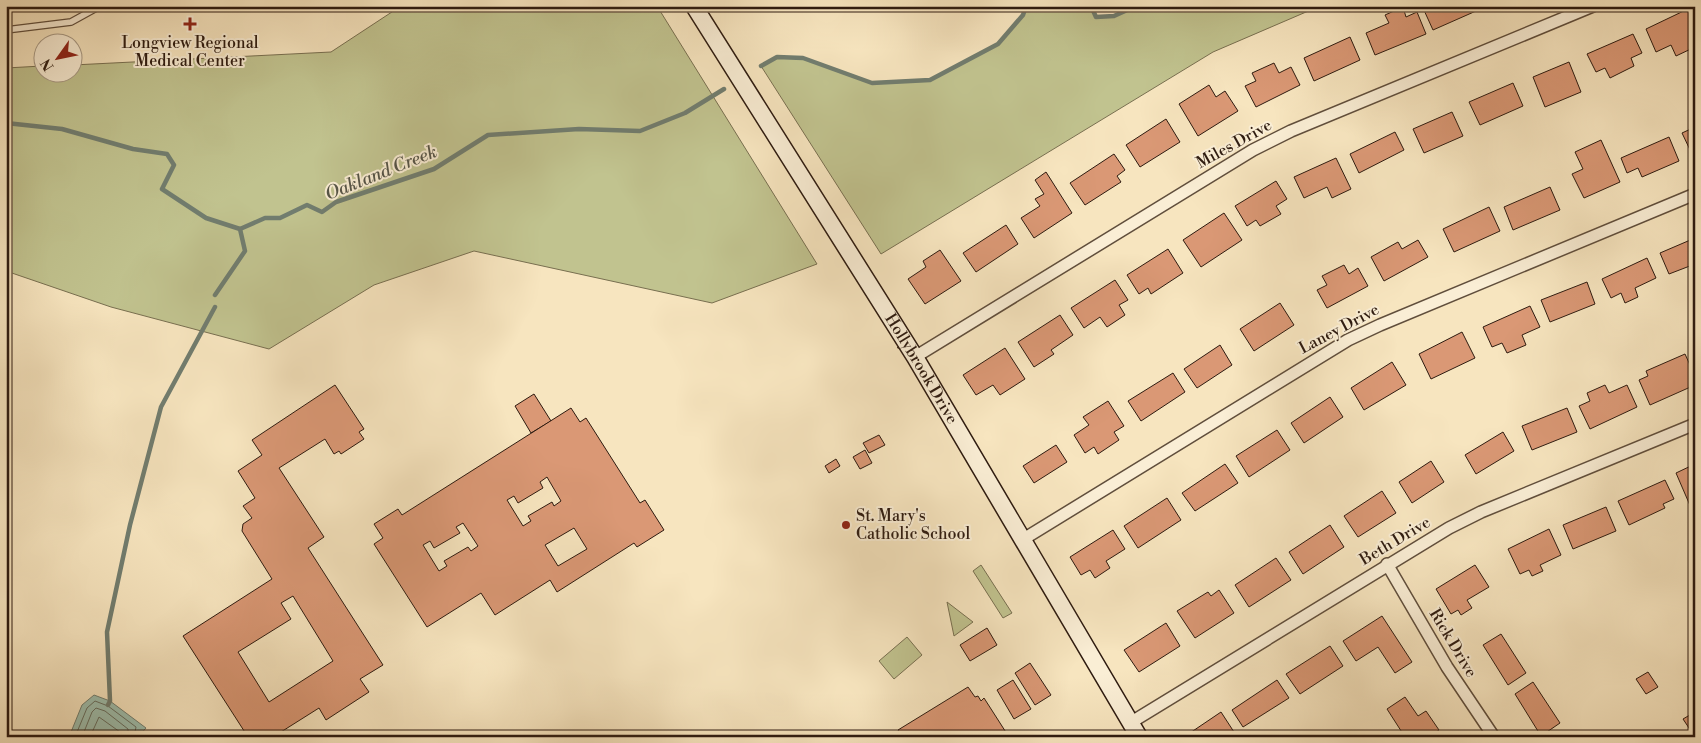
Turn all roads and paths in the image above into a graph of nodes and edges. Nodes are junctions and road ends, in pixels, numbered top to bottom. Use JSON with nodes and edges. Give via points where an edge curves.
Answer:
{"nodes":[{"id":1,"x":100,"y":6,"type":"edge"},
{"id":2,"x":694,"y":6,"type":"edge"},
{"id":3,"x":1593,"y":6,"type":"edge"},
{"id":4,"x":6,"y":30,"type":"edge"},
{"id":5,"x":1695,"y":194,"type":"edge"},
{"id":6,"x":915,"y":357,"type":"junction"},
{"id":7,"x":1695,"y":424,"type":"edge"},
{"id":8,"x":1022,"y":540,"type":"junction"},
{"id":9,"x":1387,"y":564,"type":"junction"},
{"id":10,"x":1134,"y":730,"type":"edge"},
{"id":11,"x":1494,"y":737,"type":"edge"}],
"edges":[{"from":1,"to":4,"type":"lane","via":[[71,22]]},
{"from":2,"to":6,"type":"main road","name":"Hollybrook Drive"},
{"from":3,"to":6,"type":"street","name":"Miles Drive","via":[[1291,131],[1253,150]]},
{"from":5,"to":8,"type":"street","name":"Laney Drive","via":[[1348,340]]},
{"from":6,"to":8,"type":"main road","name":"Hollybrook Drive"},
{"from":7,"to":9,"type":"street","name":"Beth Drive","via":[[1481,512]]},
{"from":8,"to":10,"type":"main road","name":"Hollybrook Drive"},
{"from":9,"to":10,"type":"street","name":"Beth Drive"},
{"from":9,"to":11,"type":"street","name":"Rick Drive","via":[[1447,667]]}]}
